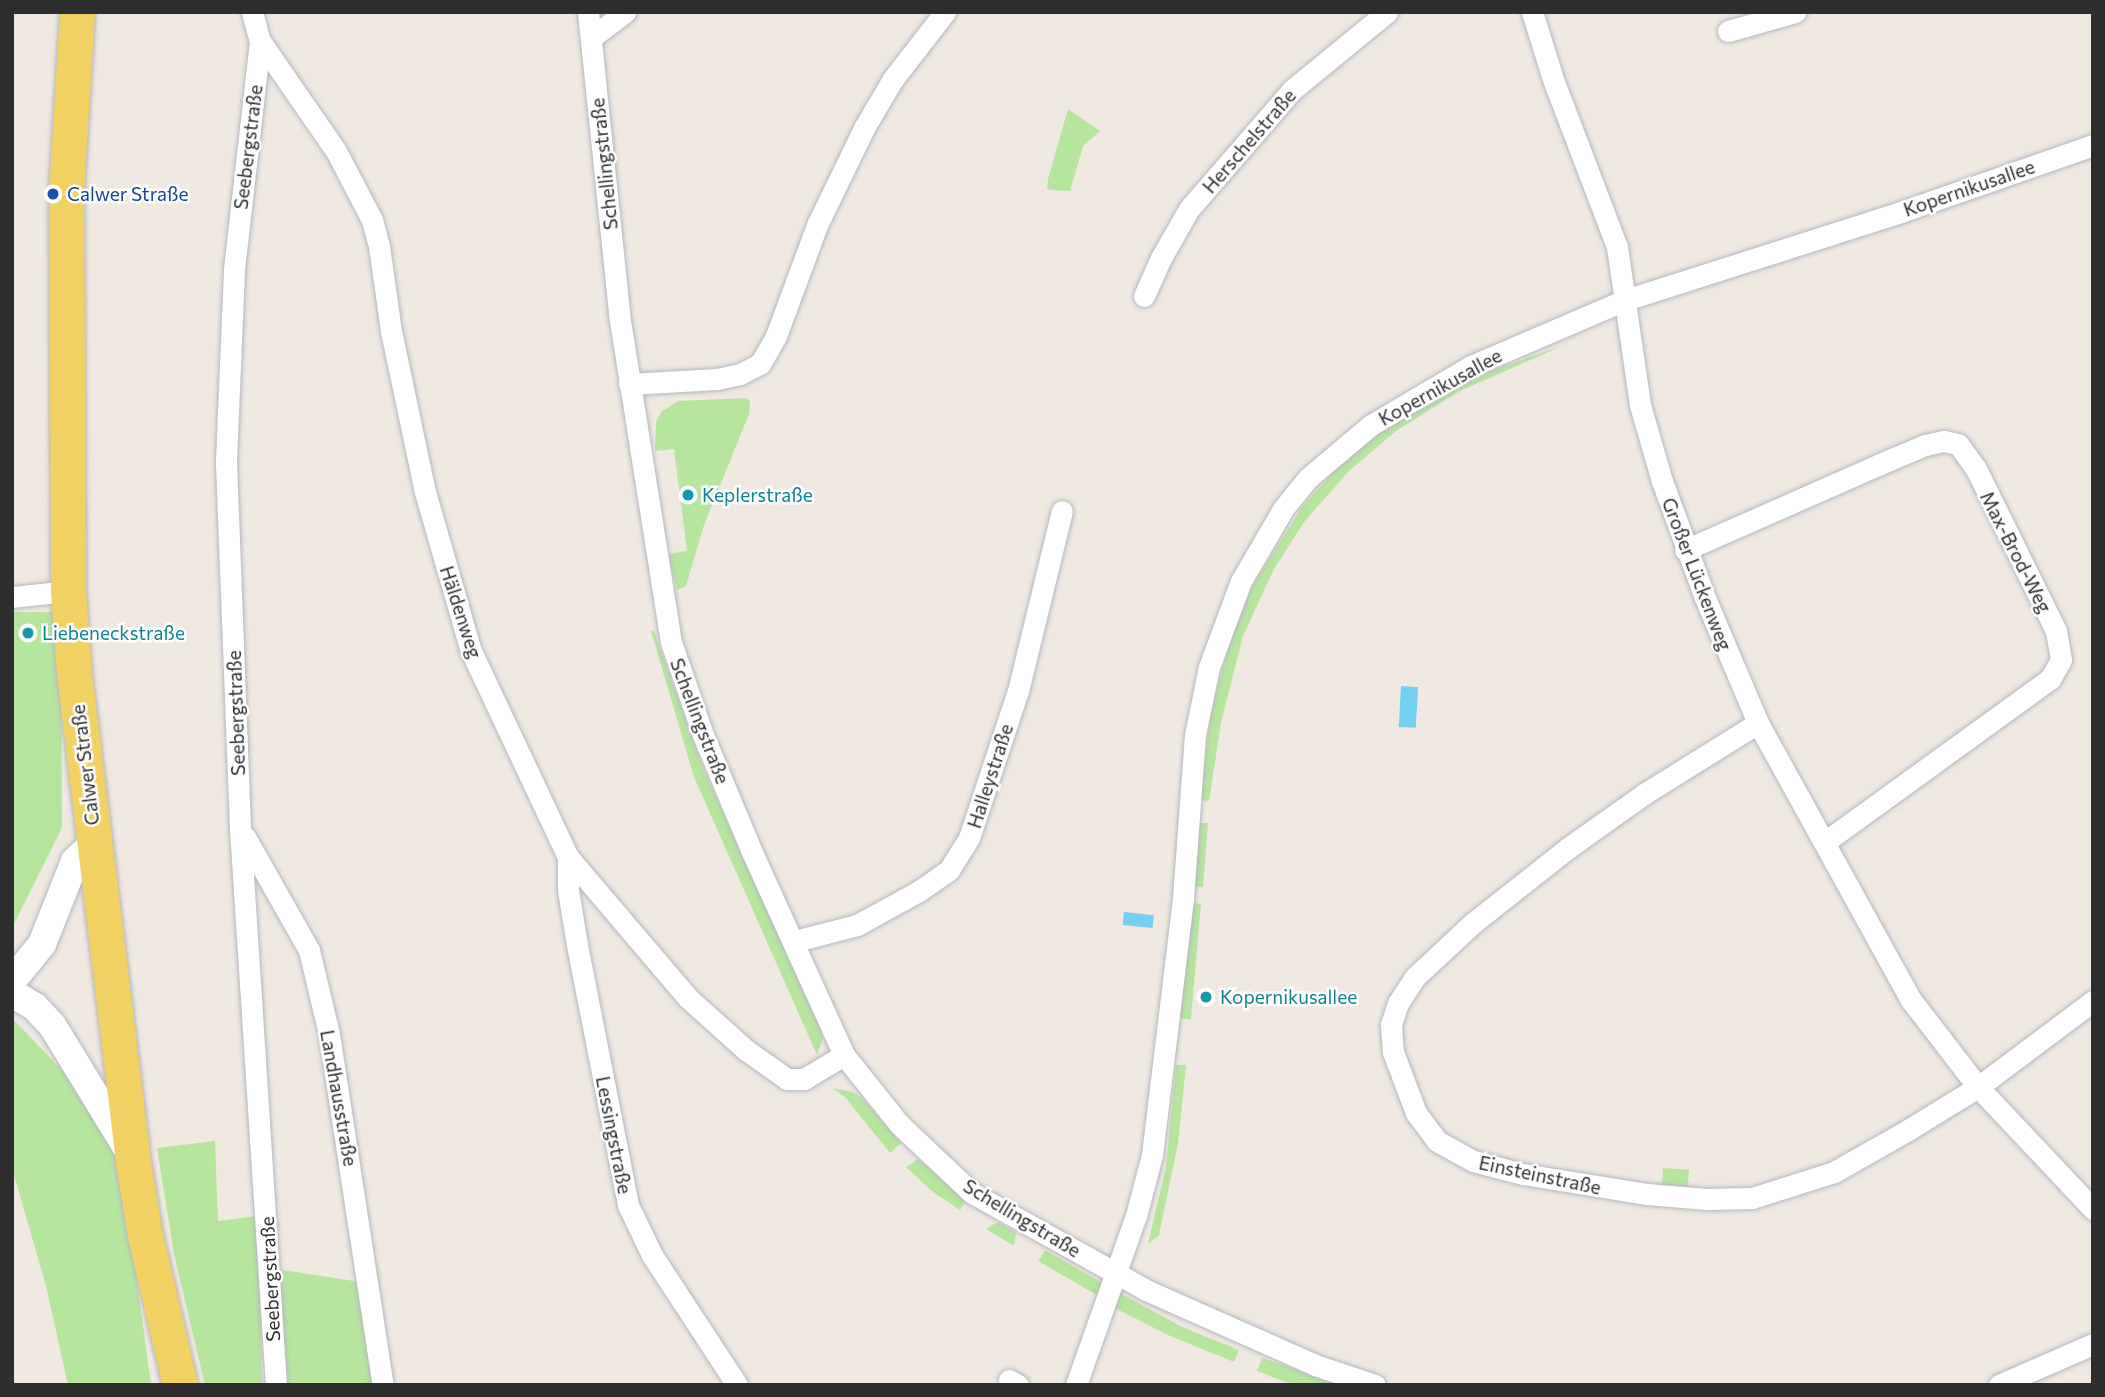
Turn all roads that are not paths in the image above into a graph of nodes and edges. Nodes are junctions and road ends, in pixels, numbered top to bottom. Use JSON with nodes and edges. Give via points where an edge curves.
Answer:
{"nodes":[{"id":1,"x":77,"y":12,"type":"edge"},
{"id":2,"x":252,"y":12,"type":"edge"},
{"id":3,"x":588,"y":12,"type":"edge"},
{"id":4,"x":625,"y":12,"type":"edge"},
{"id":5,"x":945,"y":12,"type":"edge"},
{"id":6,"x":1387,"y":12,"type":"edge"},
{"id":7,"x":1532,"y":12,"type":"edge"},
{"id":8,"x":1795,"y":12,"type":"edge"},
{"id":9,"x":1728,"y":31,"type":"dead end"},
{"id":10,"x":591,"y":38,"type":"junction"},
{"id":11,"x":260,"y":41,"type":"junction"},
{"id":12,"x":2093,"y":145,"type":"edge"},
{"id":13,"x":1144,"y":296,"type":"dead end"},
{"id":14,"x":1625,"y":300,"type":"junction"},
{"id":15,"x":629,"y":384,"type":"junction"},
{"id":16,"x":1062,"y":511,"type":"dead end"},
{"id":17,"x":1685,"y":550,"type":"junction"},
{"id":18,"x":68,"y":592,"type":"junction"},
{"id":19,"x":12,"y":597,"type":"edge"},
{"id":20,"x":1758,"y":723,"type":"junction"},
{"id":21,"x":240,"y":829,"type":"junction"},
{"id":22,"x":1825,"y":842,"type":"junction"},
{"id":23,"x":94,"y":843,"type":"junction"},
{"id":24,"x":568,"y":857,"type":"junction"},
{"id":25,"x":795,"y":942,"type":"junction"},
{"id":26,"x":12,"y":981,"type":"edge"},
{"id":27,"x":12,"y":993,"type":"edge"},
{"id":28,"x":2093,"y":1001,"type":"edge"},
{"id":29,"x":844,"y":1055,"type":"junction"},
{"id":30,"x":1978,"y":1087,"type":"junction"},
{"id":31,"x":132,"y":1156,"type":"junction"},
{"id":32,"x":2093,"y":1209,"type":"edge"},
{"id":33,"x":1117,"y":1274,"type":"junction"},
{"id":34,"x":2093,"y":1344,"type":"edge"},
{"id":35,"x":180,"y":1385,"type":"edge"},
{"id":36,"x":276,"y":1385,"type":"edge"},
{"id":37,"x":383,"y":1385,"type":"edge"},
{"id":38,"x":737,"y":1385,"type":"edge"},
{"id":39,"x":1076,"y":1385,"type":"edge"},
{"id":40,"x":1376,"y":1385,"type":"edge"},
{"id":41,"x":1999,"y":1385,"type":"edge"}],
"edges":[{"from":1,"to":18,"type":"main road","name":"Calwer Straße","via":[[66,194]]},
{"from":2,"to":11,"type":"street","name":"Häldenweg"},
{"from":3,"to":10,"type":"street","name":"Schellingstraße"},
{"from":4,"to":10,"type":"street"},
{"from":5,"to":15,"type":"street","via":[[893,79],[864,128],[817,225],[776,336],[760,364],[717,379]]},
{"from":6,"to":13,"type":"street","name":"Herschelstraße","via":[[1292,90],[1189,209]]},
{"from":7,"to":14,"type":"street","name":"Großer Lückenweg","via":[[1617,247]]},
{"from":8,"to":9,"type":"street"},
{"from":10,"to":15,"type":"street","name":"Schellingstraße"},
{"from":11,"to":21,"type":"street","name":"Seebergstraße","via":[[234,270],[226,463]]},
{"from":11,"to":24,"type":"street","name":"Häldenweg","via":[[336,151],[372,220],[425,492],[471,651]]},
{"from":12,"to":14,"type":"street","name":"Kopernikusallee"},
{"from":14,"to":17,"type":"street","name":"Großer Lückenweg","via":[[1640,405]]},
{"from":14,"to":33,"type":"street","name":"Kopernikusallee","via":[[1471,366],[1371,425],[1308,478],[1283,509],[1241,580],[1209,667],[1195,735],[1183,898],[1152,1154]]},
{"from":15,"to":25,"type":"street","name":"Schellingstraße","via":[[671,642],[703,735]]},
{"from":16,"to":25,"type":"street","name":"Halleystraße","via":[[1018,691],[969,838],[949,870],[919,891],[857,925]]},
{"from":17,"to":20,"type":"street","name":"Großer Lückenweg"},
{"from":17,"to":22,"type":"street","name":"Max-Brod-Weg","via":[[1925,445],[1958,444],[1976,469],[2056,631],[2061,660],[2050,679]]},
{"from":18,"to":19,"type":"street"},
{"from":18,"to":23,"type":"main road","name":"Calwer Straße"},
{"from":20,"to":22,"type":"street","name":"Großer Lückenweg"},
{"from":20,"to":30,"type":"street","name":"Einsteinstraße","via":[[1568,848],[1473,923],[1415,977],[1398,1003],[1391,1025],[1393,1052],[1416,1113],[1437,1141],[1473,1161],[1522,1174],[1647,1194],[1752,1198],[1834,1172]]},
{"from":21,"to":36,"type":"street","name":"Seebergstraße"},
{"from":21,"to":37,"type":"street","name":"Landhausstraße","via":[[309,950],[332,1047]]},
{"from":22,"to":30,"type":"street","name":"Großer Lückenweg","via":[[1911,1000]]},
{"from":23,"to":26,"type":"street","via":[[75,861],[42,944]]},
{"from":23,"to":31,"type":"main road","name":"Calwer Straße"},
{"from":24,"to":29,"type":"street","name":"Häldenweg","via":[[688,998],[746,1050],[787,1079],[804,1079]]},
{"from":24,"to":38,"type":"street","name":"Lessingstraße","via":[[577,945],[628,1205],[652,1255]]},
{"from":25,"to":29,"type":"street","name":"Schellingstraße"},
{"from":27,"to":31,"type":"street","via":[[52,1025]]},
{"from":28,"to":30,"type":"street"},
{"from":29,"to":33,"type":"street","name":"Schellingstraße","via":[[899,1124],[972,1192]]},
{"from":30,"to":32,"type":"street","name":"Großer Lückenweg"},
{"from":31,"to":35,"type":"main road","name":"Calwer Straße"},
{"from":33,"to":39,"type":"street"},
{"from":33,"to":40,"type":"street","name":"Schellingstraße","via":[[1315,1365]]},
{"from":34,"to":41,"type":"street"}]}
